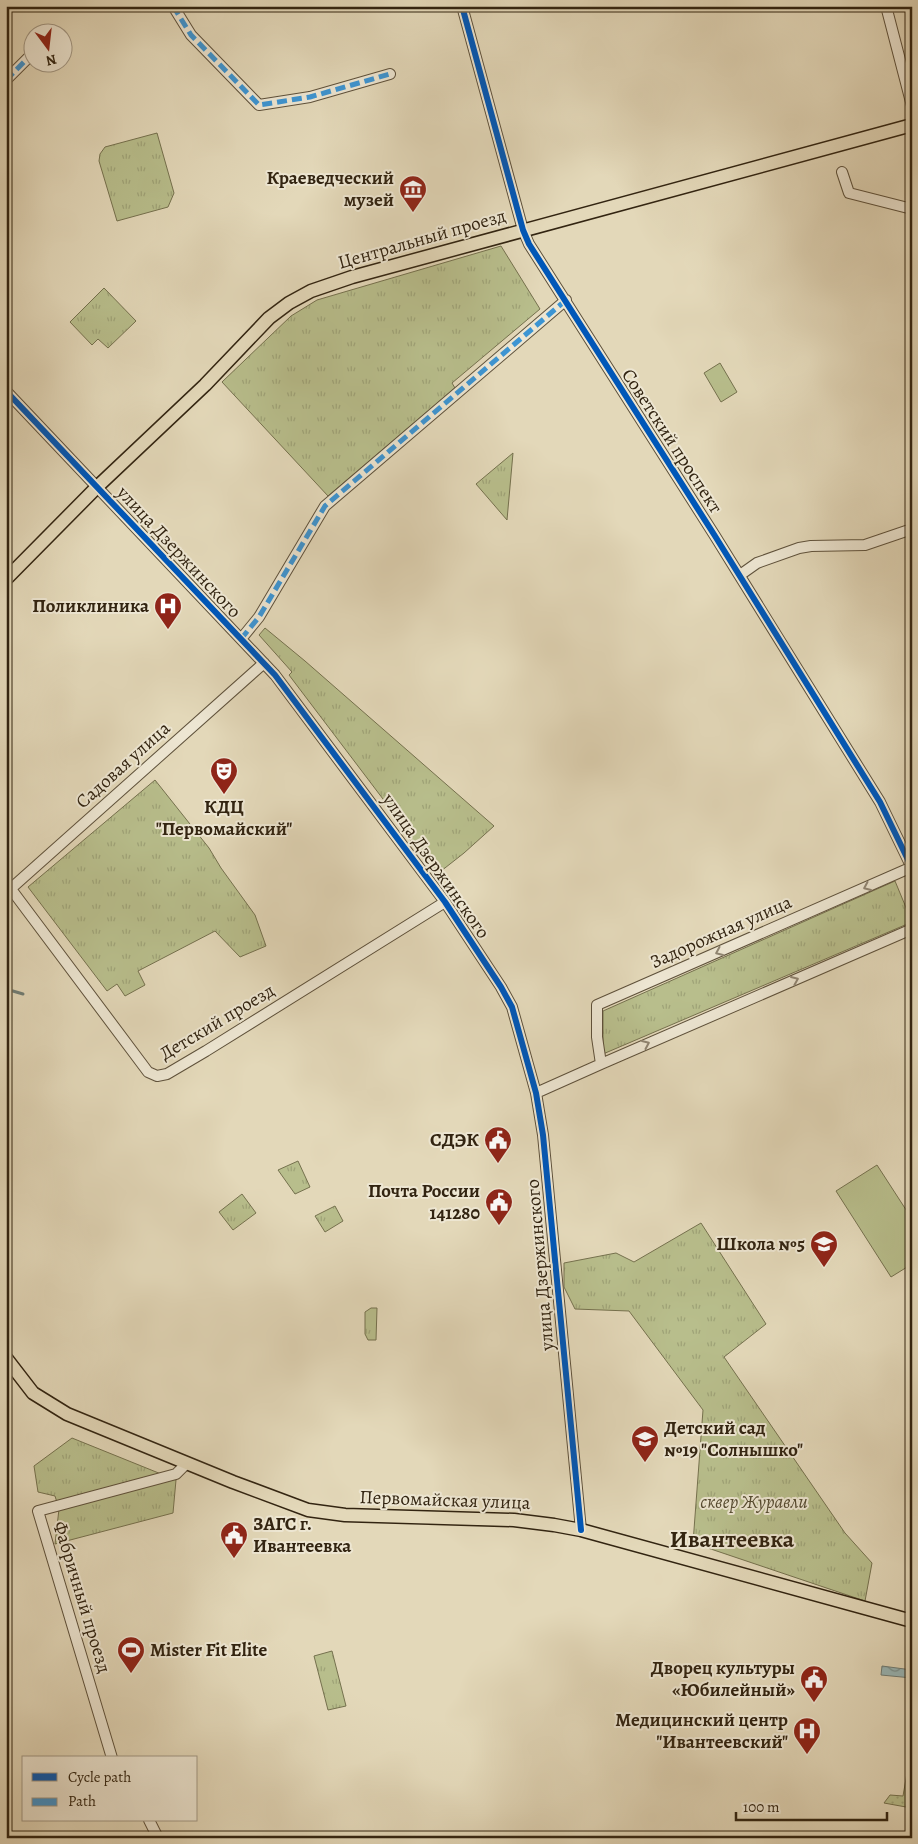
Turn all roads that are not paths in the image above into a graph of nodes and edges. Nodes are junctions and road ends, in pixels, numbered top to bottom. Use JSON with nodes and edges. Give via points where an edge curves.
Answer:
{"nodes":[{"id":1,"x":172,"y":6,"type":"edge"},
{"id":2,"x":462,"y":6,"type":"edge"},
{"id":3,"x":886,"y":6,"type":"edge"},
{"id":4,"x":22,"y":64,"type":"edge"},
{"id":5,"x":390,"y":74,"type":"dead end"},
{"id":6,"x":6,"y":80,"type":"edge"},
{"id":7,"x":912,"y":106,"type":"edge"},
{"id":8,"x":912,"y":126,"type":"edge"},
{"id":9,"x":842,"y":172,"type":"dead end"},
{"id":10,"x":912,"y":209,"type":"edge"},
{"id":11,"x":523,"y":230,"type":"junction"},
{"id":12,"x":566,"y":300,"type":"junction"},
{"id":13,"x":6,"y":391,"type":"edge"},
{"id":14,"x":98,"y":487,"type":"junction"},
{"id":15,"x":912,"y":529,"type":"edge"},
{"id":16,"x":740,"y":575,"type":"junction"},
{"id":17,"x":6,"y":579,"type":"edge"},
{"id":18,"x":241,"y":639,"type":"junction"},
{"id":19,"x":264,"y":663,"type":"junction"},
{"id":20,"x":911,"y":867,"type":"edge"},
{"id":21,"x":9,"y":891,"type":"edge"},
{"id":22,"x":445,"y":902,"type":"junction"},
{"id":23,"x":912,"y":930,"type":"edge"},
{"id":24,"x":601,"y":1064,"type":"junction"},
{"id":25,"x":536,"y":1093,"type":"junction"},
{"id":26,"x":6,"y":1358,"type":"edge"},
{"id":27,"x":187,"y":1463,"type":"junction"},
{"id":28,"x":581,"y":1530,"type":"junction"},
{"id":29,"x":912,"y":1622,"type":"edge"},
{"id":30,"x":111,"y":1756,"type":"edge"},
{"id":31,"x":150,"y":1822,"type":"edge"},
{"id":32,"x":158,"y":1838,"type":"edge"}],
"edges":[{"from":1,"to":5,"type":"street","via":[[191,35],[259,105],[310,97]]},
{"from":2,"to":11,"type":"street","name":"Советский проспект"},
{"from":3,"to":7,"type":"street"},
{"from":4,"to":6,"type":"street"},
{"from":8,"to":11,"type":"main road","name":"Центральный проезд"},
{"from":9,"to":10,"type":"street","via":[[849,193]]},
{"from":11,"to":12,"type":"street","name":"Советский проспект"},
{"from":11,"to":14,"type":"main road","name":"Центральный проезд","via":[[352,277],[288,303]]},
{"from":12,"to":16,"type":"street","name":"Советский проспект"},
{"from":12,"to":18,"type":"street","via":[[325,506],[259,617]]},
{"from":13,"to":14,"type":"street","name":"улица Дзержинского"},
{"from":14,"to":17,"type":"main road","name":"Центральный проезд"},
{"from":14,"to":18,"type":"street","name":"улица Дзержинского"},
{"from":15,"to":16,"type":"street","via":[[865,545],[799,548],[757,564]]},
{"from":16,"to":20,"type":"street","name":"Советский проспект","via":[[886,812]]},
{"from":18,"to":19,"type":"street","name":"улица Дзержинского"},
{"from":19,"to":21,"type":"street","name":"Садовая улица"},
{"from":19,"to":22,"type":"street","name":"улица Дзержинского"},
{"from":20,"to":24,"type":"street","name":"Задорожная улица","one_way":true,"via":[[597,1005]]},
{"from":21,"to":22,"type":"street","name":"Детский проезд","via":[[148,1072],[157,1076],[167,1074],[206,1051]]},
{"from":22,"to":25,"type":"street","name":"улица Дзержинского","via":[[512,1006]]},
{"from":24,"to":23,"type":"street","one_way":true},
{"from":24,"to":25,"type":"street"},
{"from":25,"to":28,"type":"street","name":"улица Дзержинского","via":[[550,1199]]},
{"from":26,"to":27,"type":"main road","name":"Первомайская улица","via":[[33,1393],[50,1405]]},
{"from":27,"to":28,"type":"main road","name":"Первомайская улица","via":[[278,1500],[316,1511],[345,1515],[514,1520]]},
{"from":27,"to":30,"type":"street","name":"Фабричный проезд","via":[[176,1474],[38,1511]]},
{"from":28,"to":29,"type":"main road","name":"Первомайская улица"},
{"from":31,"to":32,"type":"street"}]}
